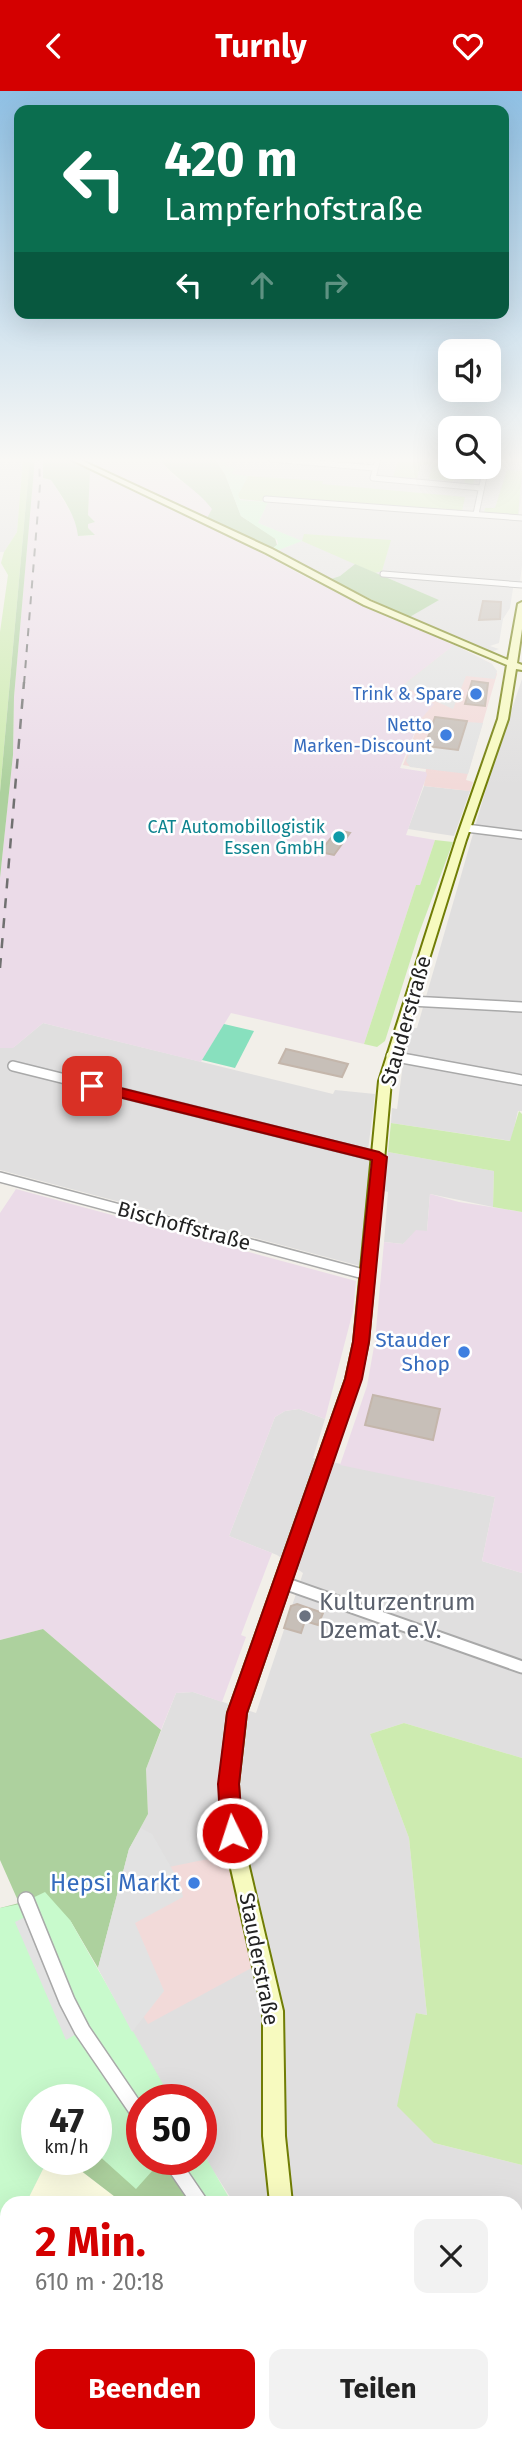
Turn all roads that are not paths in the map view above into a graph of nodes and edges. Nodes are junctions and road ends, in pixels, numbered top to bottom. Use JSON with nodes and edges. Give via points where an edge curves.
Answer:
{"nodes":[{"id":1,"x":300,"y":568,"type":"edge"},
{"id":2,"x":383,"y":574,"type":"dead end"},
{"id":3,"x":522,"y":585,"type":"edge"},
{"id":4,"x":522,"y":604,"type":"edge"},
{"id":5,"x":521,"y":628,"type":"edge"},
{"id":6,"x":516,"y":647,"type":"junction"},
{"id":7,"x":486,"y":652,"type":"junction"},
{"id":8,"x":518,"y":667,"type":"edge"},
{"id":9,"x":522,"y":678,"type":"edge"},
{"id":10,"x":510,"y":683,"type":"junction"},
{"id":11,"x":466,"y":828,"type":"junction"},
{"id":12,"x":522,"y":835,"type":"edge"},
{"id":13,"x":410,"y":1001,"type":"junction"},
{"id":14,"x":522,"y":1007,"type":"edge"},
{"id":15,"x":391,"y":1056,"type":"junction"},
{"id":16,"x":13,"y":1066,"type":"dead end"},
{"id":17,"x":522,"y":1080,"type":"edge"},
{"id":18,"x":379,"y":1157,"type":"junction"},
{"id":19,"x":0,"y":1177,"type":"edge"},
{"id":20,"x":367,"y":1275,"type":"junction"},
{"id":21,"x":284,"y":1583,"type":"junction"},
{"id":22,"x":522,"y":1667,"type":"edge"},
{"id":23,"x":26,"y":1900,"type":"dead end"},
{"id":24,"x":126,"y":2095,"type":"edge"},
{"id":25,"x":181,"y":2175,"type":"edge"},
{"id":26,"x":195,"y":2196,"type":"edge"},
{"id":27,"x":280,"y":2196,"type":"edge"}],
"edges":[{"from":1,"to":7,"type":"main road","via":[[359,599]]},
{"from":2,"to":3,"type":"street"},
{"from":4,"to":5,"type":"main road","name":"Stauderstraße"},
{"from":5,"to":6,"type":"main road","name":"Stauderstraße"},
{"from":6,"to":7,"type":"main road"},
{"from":6,"to":8,"type":"main road","name":"Stauderstraße"},
{"from":7,"to":8,"type":"main road"},
{"from":8,"to":10,"type":"main road","name":"Stauderstraße"},
{"from":9,"to":10,"type":"main road"},
{"from":10,"to":11,"type":"main road","name":"Stauderstraße","via":[[503,719]]},
{"from":11,"to":12,"type":"street"},
{"from":11,"to":13,"type":"main road","name":"Stauderstraße"},
{"from":13,"to":14,"type":"street"},
{"from":13,"to":15,"type":"main road","name":"Stauderstraße"},
{"from":15,"to":17,"type":"street"},
{"from":15,"to":18,"type":"main road","name":"Stauderstraße"},
{"from":16,"to":18,"type":"street"},
{"from":18,"to":20,"type":"main road","name":"Stauderstraße"},
{"from":19,"to":20,"type":"street","name":"Bischoffstraße"},
{"from":20,"to":21,"type":"main road","name":"Stauderstraße","via":[[353,1379]]},
{"from":21,"to":22,"type":"street"},
{"from":21,"to":27,"type":"main road","name":"Stauderstraße","via":[[237,1713],[229,1784],[232,1833],[273,2011],[274,2136]]},
{"from":23,"to":24,"type":"street","via":[[67,2001]]},
{"from":25,"to":26,"type":"street"}]}
